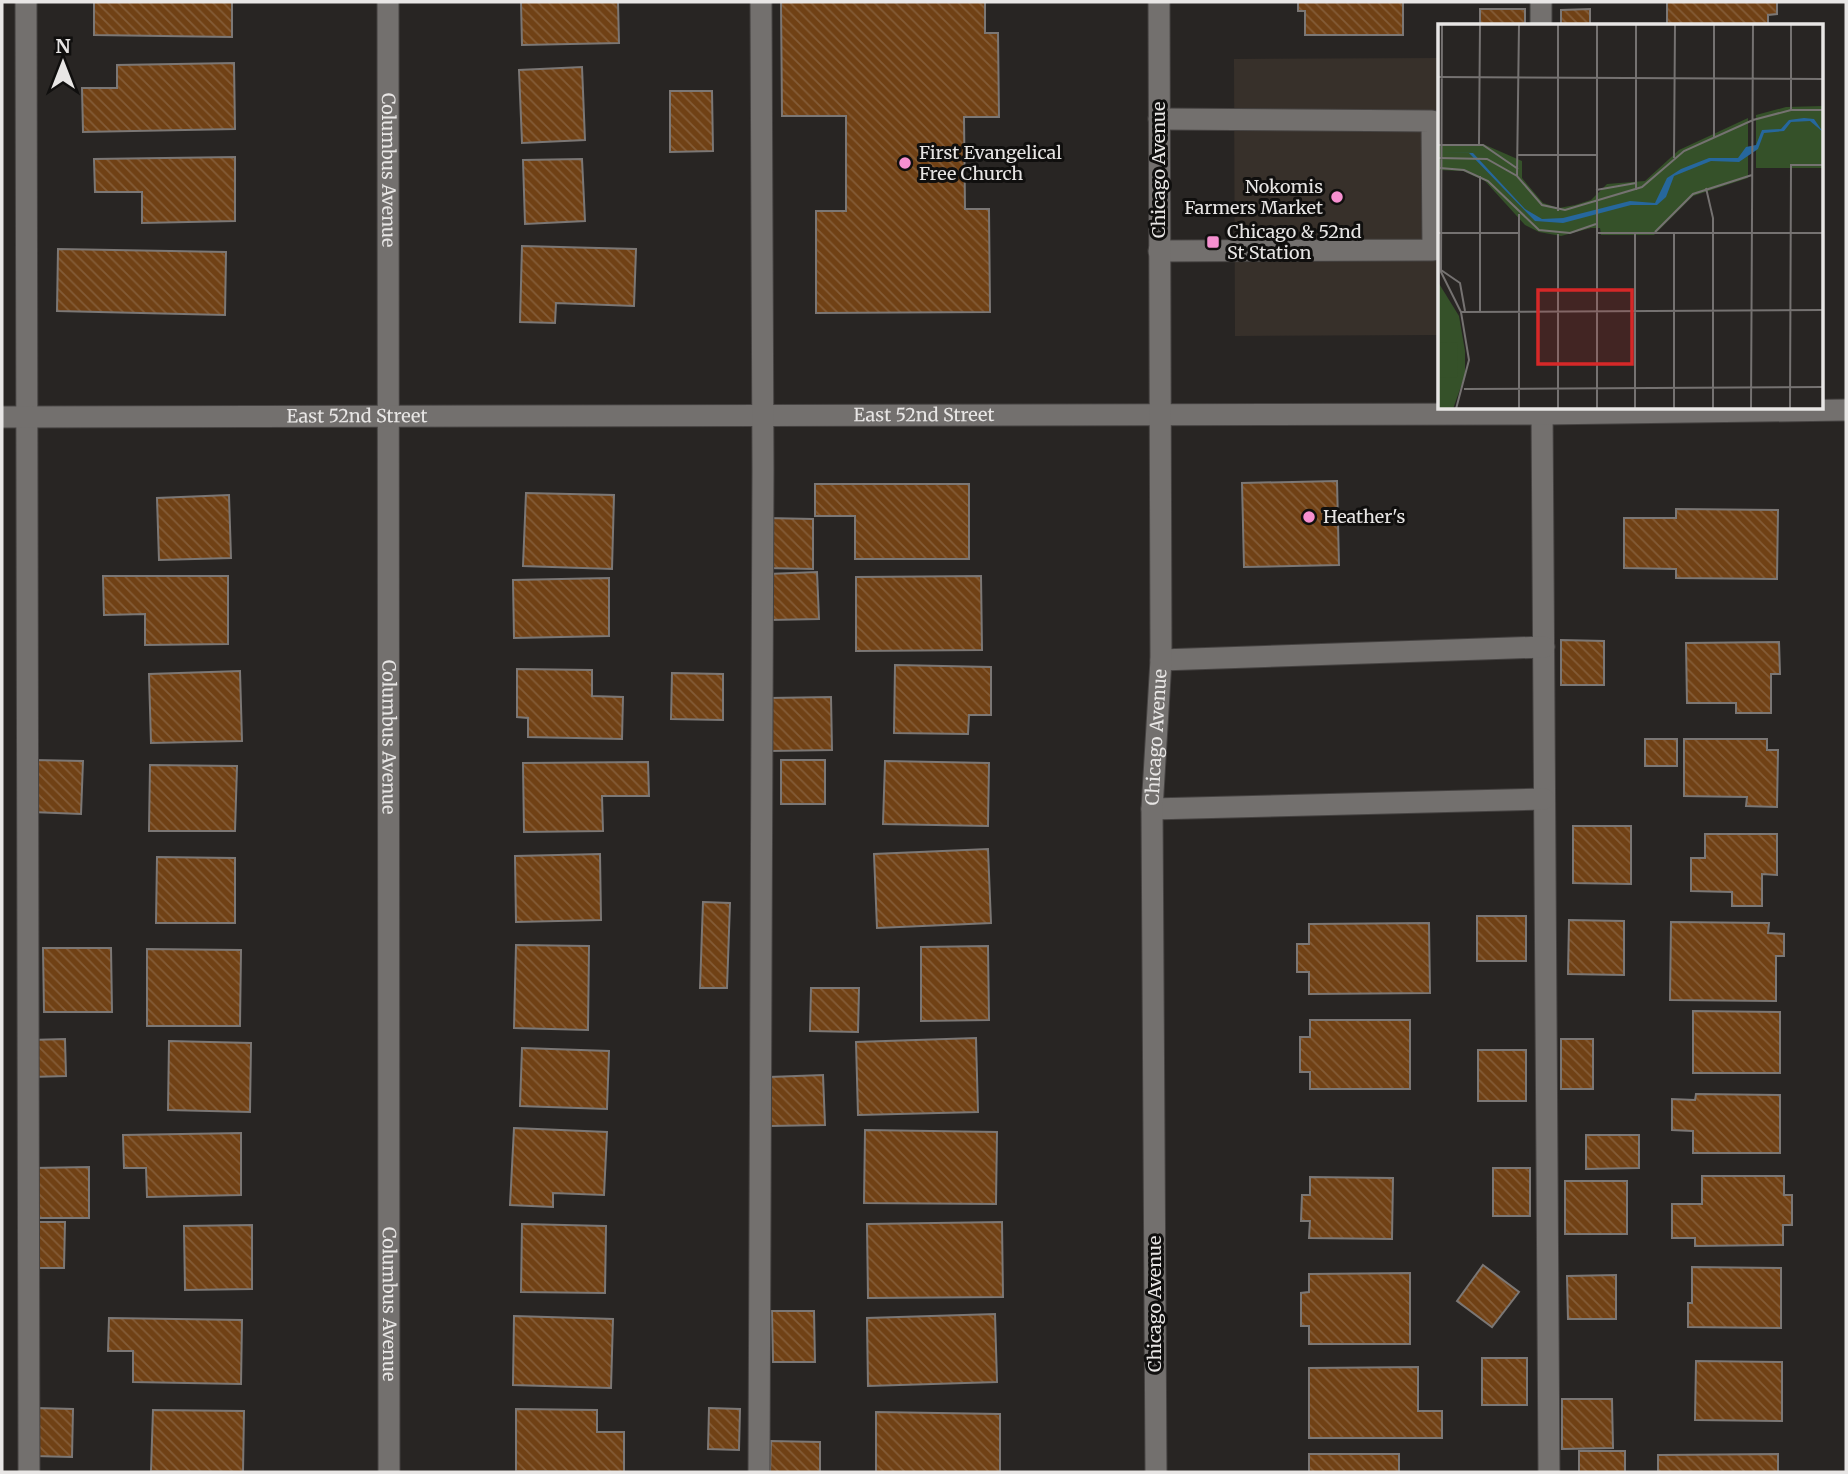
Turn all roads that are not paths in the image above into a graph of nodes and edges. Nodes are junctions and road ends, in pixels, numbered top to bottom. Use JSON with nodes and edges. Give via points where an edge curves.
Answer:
{"nodes":[{"id":1,"x":26,"y":2,"type":"edge"},
{"id":2,"x":388,"y":2,"type":"edge"},
{"id":3,"x":761,"y":2,"type":"edge"},
{"id":4,"x":1159,"y":2,"type":"edge"},
{"id":5,"x":1541,"y":2,"type":"edge"},
{"id":6,"x":1541,"y":24,"type":"edge"},
{"id":7,"x":1159,"y":119,"type":"junction"},
{"id":8,"x":1159,"y":251,"type":"junction"},
{"id":9,"x":1437,"y":252,"type":"edge"},
{"id":10,"x":1846,"y":410,"type":"edge"},
{"id":11,"x":1475,"y":411,"type":"edge"},
{"id":12,"x":1542,"y":411,"type":"edge"},
{"id":13,"x":388,"y":414,"type":"junction"},
{"id":14,"x":1159,"y":414,"type":"junction"},
{"id":15,"x":763,"y":415,"type":"junction"},
{"id":16,"x":2,"y":417,"type":"edge"},
{"id":17,"x":27,"y":417,"type":"junction"},
{"id":18,"x":1544,"y":647,"type":"junction"},
{"id":19,"x":1160,"y":660,"type":"junction"},
{"id":20,"x":1544,"y":799,"type":"junction"},
{"id":21,"x":1152,"y":809,"type":"junction"},
{"id":22,"x":29,"y":1472,"type":"edge"},
{"id":23,"x":389,"y":1472,"type":"edge"},
{"id":24,"x":759,"y":1472,"type":"edge"},
{"id":25,"x":1156,"y":1472,"type":"edge"},
{"id":26,"x":1549,"y":1472,"type":"edge"}],
"edges":[{"from":1,"to":17,"type":"street"},
{"from":2,"to":13,"type":"street","name":"Columbus Avenue"},
{"from":3,"to":15,"type":"street"},
{"from":4,"to":7,"type":"street","name":"Chicago Avenue"},
{"from":5,"to":6,"type":"street"},
{"from":7,"to":8,"type":"street","name":"Chicago Avenue"},
{"from":7,"to":9,"type":"street","via":[[1432,121]]},
{"from":8,"to":9,"type":"street"},
{"from":8,"to":14,"type":"street","name":"Chicago Avenue"},
{"from":10,"to":12,"type":"street","name":"East 52nd Street"},
{"from":11,"to":12,"type":"street","name":"East 52nd Street"},
{"from":11,"to":14,"type":"street","name":"East 52nd Street"},
{"from":12,"to":18,"type":"street"},
{"from":13,"to":15,"type":"street","name":"East 52nd Street"},
{"from":13,"to":17,"type":"street","name":"East 52nd Street"},
{"from":13,"to":23,"type":"street","name":"Columbus Avenue"},
{"from":14,"to":15,"type":"street","name":"East 52nd Street"},
{"from":14,"to":19,"type":"street","name":"Chicago Avenue"},
{"from":15,"to":24,"type":"street"},
{"from":16,"to":17,"type":"street","name":"East 52nd Street"},
{"from":17,"to":22,"type":"street"},
{"from":18,"to":19,"type":"street"},
{"from":18,"to":20,"type":"street"},
{"from":19,"to":21,"type":"street","name":"Chicago Avenue"},
{"from":20,"to":21,"type":"street"},
{"from":20,"to":26,"type":"street"},
{"from":21,"to":25,"type":"street","name":"Chicago Avenue"}]}
